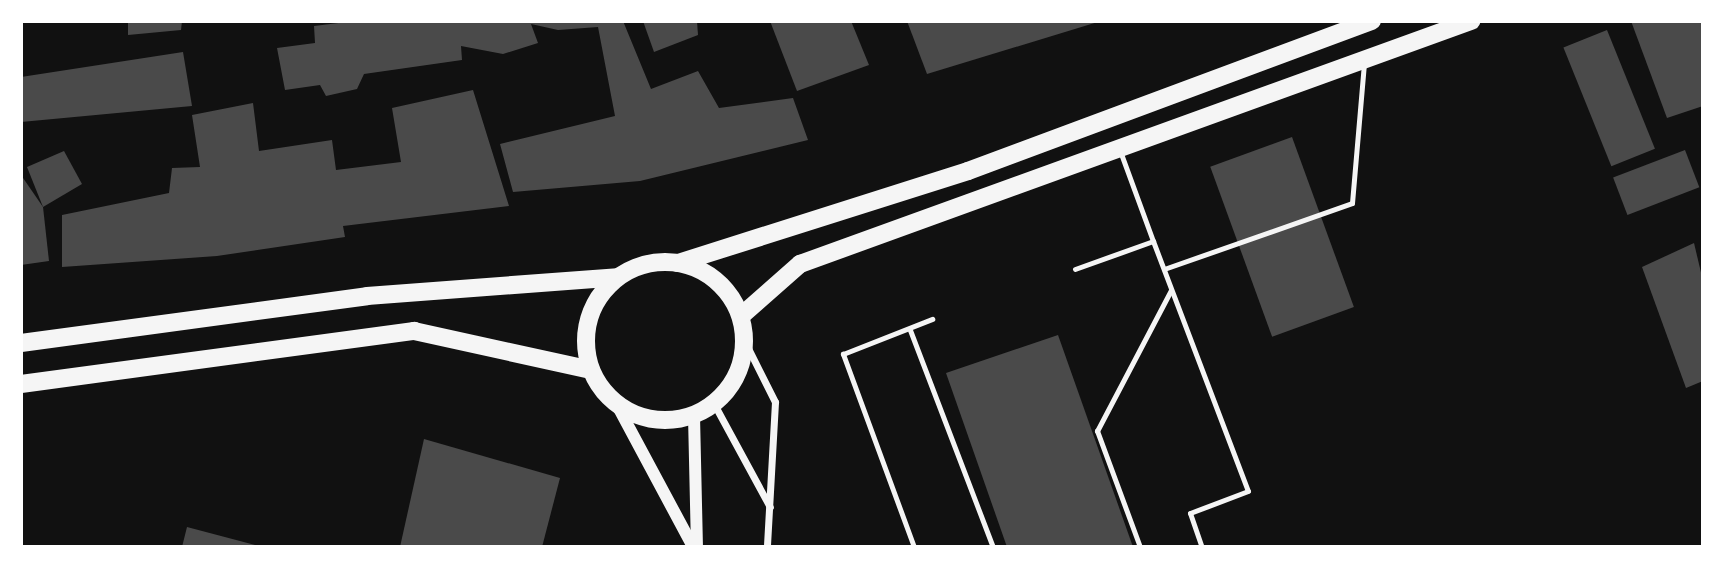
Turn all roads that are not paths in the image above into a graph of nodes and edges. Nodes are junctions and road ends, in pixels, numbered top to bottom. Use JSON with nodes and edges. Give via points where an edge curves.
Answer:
{"nodes":[{"id":1,"x":1372,"y":21,"type":"edge"},
{"id":2,"x":1471,"y":21,"type":"edge"},
{"id":3,"x":1364,"y":60,"type":"junction"},
{"id":4,"x":1120,"y":151,"type":"junction"},
{"id":5,"x":1153,"y":241,"type":"junction"},
{"id":6,"x":678,"y":263,"type":"junction"},
{"id":7,"x":1075,"y":269,"type":"dead end"},
{"id":8,"x":1164,"y":269,"type":"junction"},
{"id":9,"x":617,"y":277,"type":"junction"},
{"id":10,"x":1172,"y":289,"type":"junction"},
{"id":11,"x":741,"y":316,"type":"junction"},
{"id":12,"x":932,"y":319,"type":"dead end"},
{"id":13,"x":911,"y":330,"type":"junction"},
{"id":14,"x":745,"y":342,"type":"junction"},
{"id":15,"x":21,"y":343,"type":"edge"},
{"id":16,"x":591,"y":370,"type":"junction"},
{"id":17,"x":21,"y":384,"type":"edge"},
{"id":18,"x":715,"y":404,"type":"junction"},
{"id":19,"x":617,"y":405,"type":"junction"},
{"id":20,"x":694,"y":416,"type":"junction"},
{"id":21,"x":770,"y":508,"type":"junction"},
{"id":22,"x":695,"y":547,"type":"edge"},
{"id":23,"x":767,"y":547,"type":"edge"},
{"id":24,"x":914,"y":547,"type":"edge"},
{"id":25,"x":993,"y":547,"type":"edge"},
{"id":26,"x":1140,"y":547,"type":"edge"},
{"id":27,"x":1202,"y":547,"type":"edge"}],
"edges":[{"from":1,"to":6,"type":"main road","via":[[968,171]]},
{"from":2,"to":3,"type":"main road"},
{"from":3,"to":4,"type":"main road"},
{"from":3,"to":8,"type":"lane","via":[[1352,203]]},
{"from":4,"to":5,"type":"lane"},
{"from":4,"to":11,"type":"main road","via":[[800,264]]},
{"from":5,"to":7,"type":"lane"},
{"from":5,"to":8,"type":"lane"},
{"from":6,"to":9,"type":"main road","via":[[636,267]]},
{"from":6,"to":11,"type":"main road","via":[[717,281]]},
{"from":8,"to":10,"type":"lane"},
{"from":9,"to":15,"type":"main road","via":[[367,296]]},
{"from":9,"to":16,"type":"main road","via":[[589,319]]},
{"from":10,"to":26,"type":"lane","via":[[1097,431]]},
{"from":10,"to":27,"type":"lane","via":[[1248,491],[1190,513]]},
{"from":11,"to":14,"type":"main road"},
{"from":12,"to":13,"type":"lane"},
{"from":13,"to":24,"type":"lane","via":[[843,354]]},
{"from":13,"to":25,"type":"lane"},
{"from":14,"to":18,"type":"main road","via":[[742,366]]},
{"from":14,"to":21,"type":"street","via":[[775,402]]},
{"from":16,"to":17,"type":"main road","via":[[414,331]]},
{"from":16,"to":19,"type":"main road"},
{"from":18,"to":20,"type":"main road"},
{"from":18,"to":21,"type":"street"},
{"from":19,"to":20,"type":"main road","via":[[642,418]]},
{"from":19,"to":22,"type":"street"},
{"from":20,"to":22,"type":"street"},
{"from":21,"to":23,"type":"street"}]}
